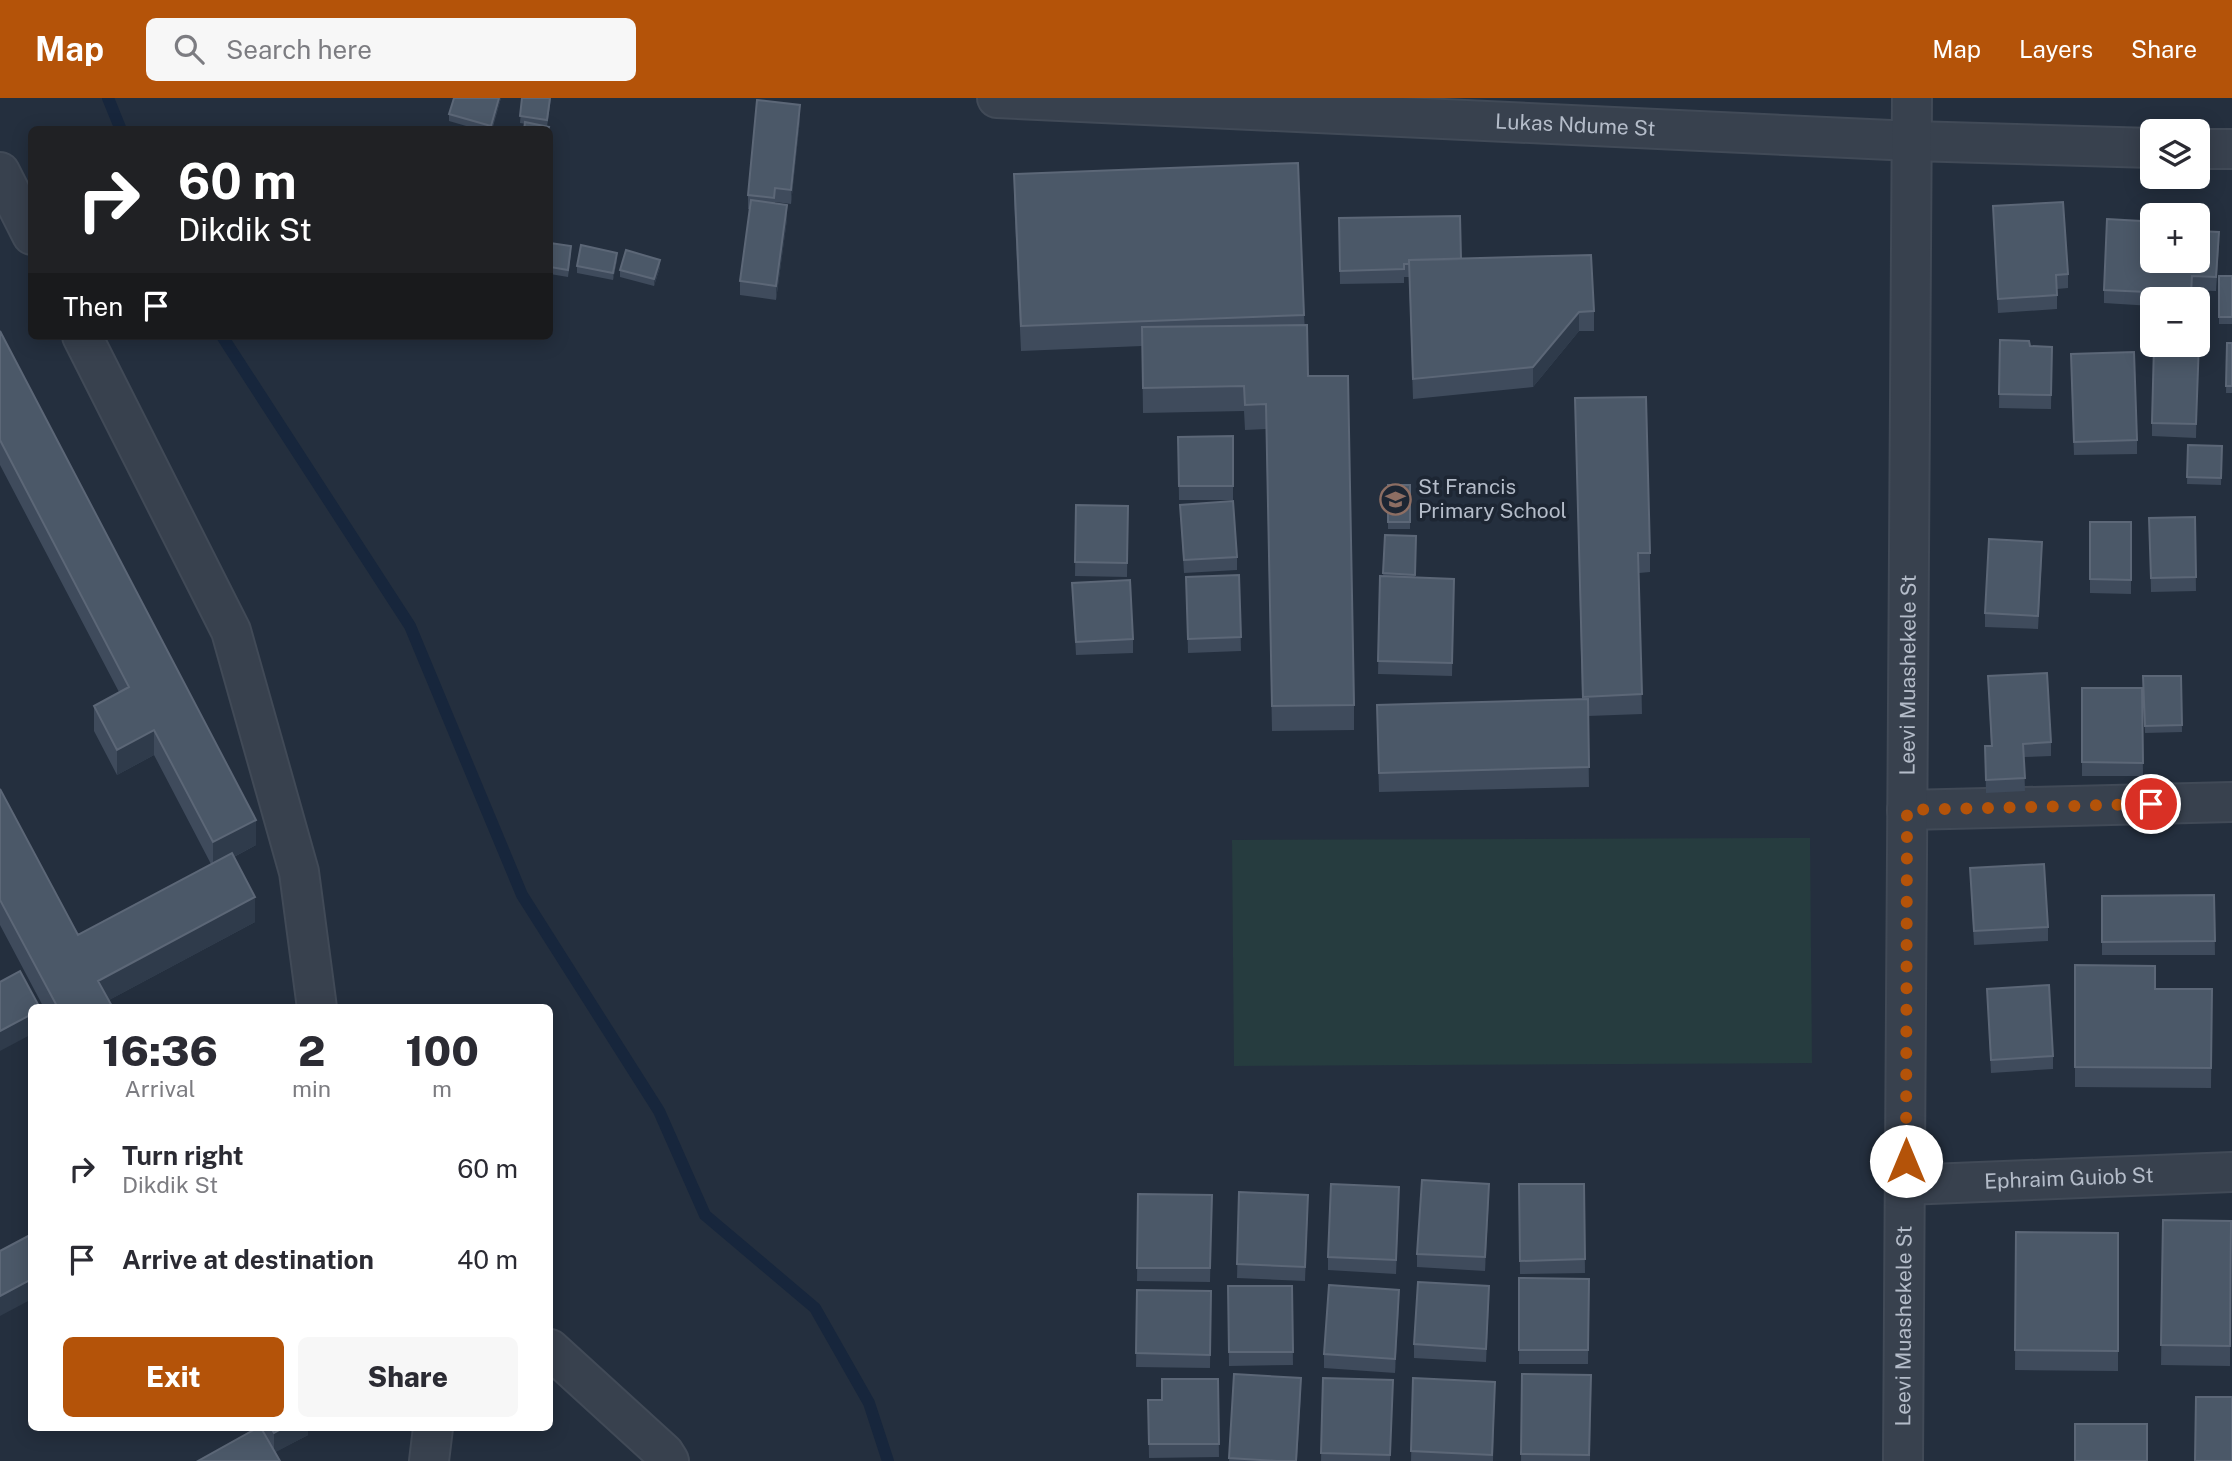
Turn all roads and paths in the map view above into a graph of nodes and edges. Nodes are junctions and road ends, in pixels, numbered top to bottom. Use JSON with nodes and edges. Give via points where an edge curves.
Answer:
{"nodes":[{"id":1,"x":998,"y":98,"type":"edge"},
{"id":2,"x":1912,"y":98,"type":"edge"},
{"id":3,"x":1912,"y":141,"type":"junction"},
{"id":4,"x":2140,"y":148,"type":"edge"},
{"id":5,"x":2210,"y":149,"type":"edge"},
{"id":6,"x":2232,"y":149,"type":"edge"},
{"id":7,"x":0,"y":172,"type":"edge"},
{"id":8,"x":28,"y":227,"type":"edge"},
{"id":9,"x":84,"y":340,"type":"edge"},
{"id":10,"x":2232,"y":802,"type":"edge"},
{"id":11,"x":1907,"y":810,"type":"junction"},
{"id":12,"x":316,"y":1004,"type":"edge"},
{"id":13,"x":2232,"y":1172,"type":"edge"},
{"id":14,"x":1906,"y":1185,"type":"junction"},
{"id":15,"x":553,"y":1352,"type":"edge"},
{"id":16,"x":433,"y":1431,"type":"edge"},
{"id":17,"x":429,"y":1461,"type":"edge"},
{"id":18,"x":669,"y":1461,"type":"edge"},
{"id":19,"x":1903,"y":1461,"type":"edge"}],
"edges":[{"from":1,"to":3,"type":"street","name":"Lukas Ndume St"},
{"from":2,"to":3,"type":"street","name":"Leevi Muashekele St"},
{"from":3,"to":4,"type":"street","name":"Lukas Ndume St"},
{"from":3,"to":11,"type":"street","name":"Leevi Muashekele St"},
{"from":5,"to":6,"type":"street"},
{"from":7,"to":8,"type":"street"},
{"from":9,"to":12,"type":"street","via":[[231,631],[299,872]]},
{"from":10,"to":11,"type":"street"},
{"from":11,"to":14,"type":"street","name":"Leevi Muashekele St"},
{"from":13,"to":14,"type":"street","name":"Ephraim Guiob St"},
{"from":14,"to":19,"type":"street","name":"Leevi Muashekele St"},
{"from":15,"to":18,"type":"street"},
{"from":16,"to":17,"type":"street"}]}
